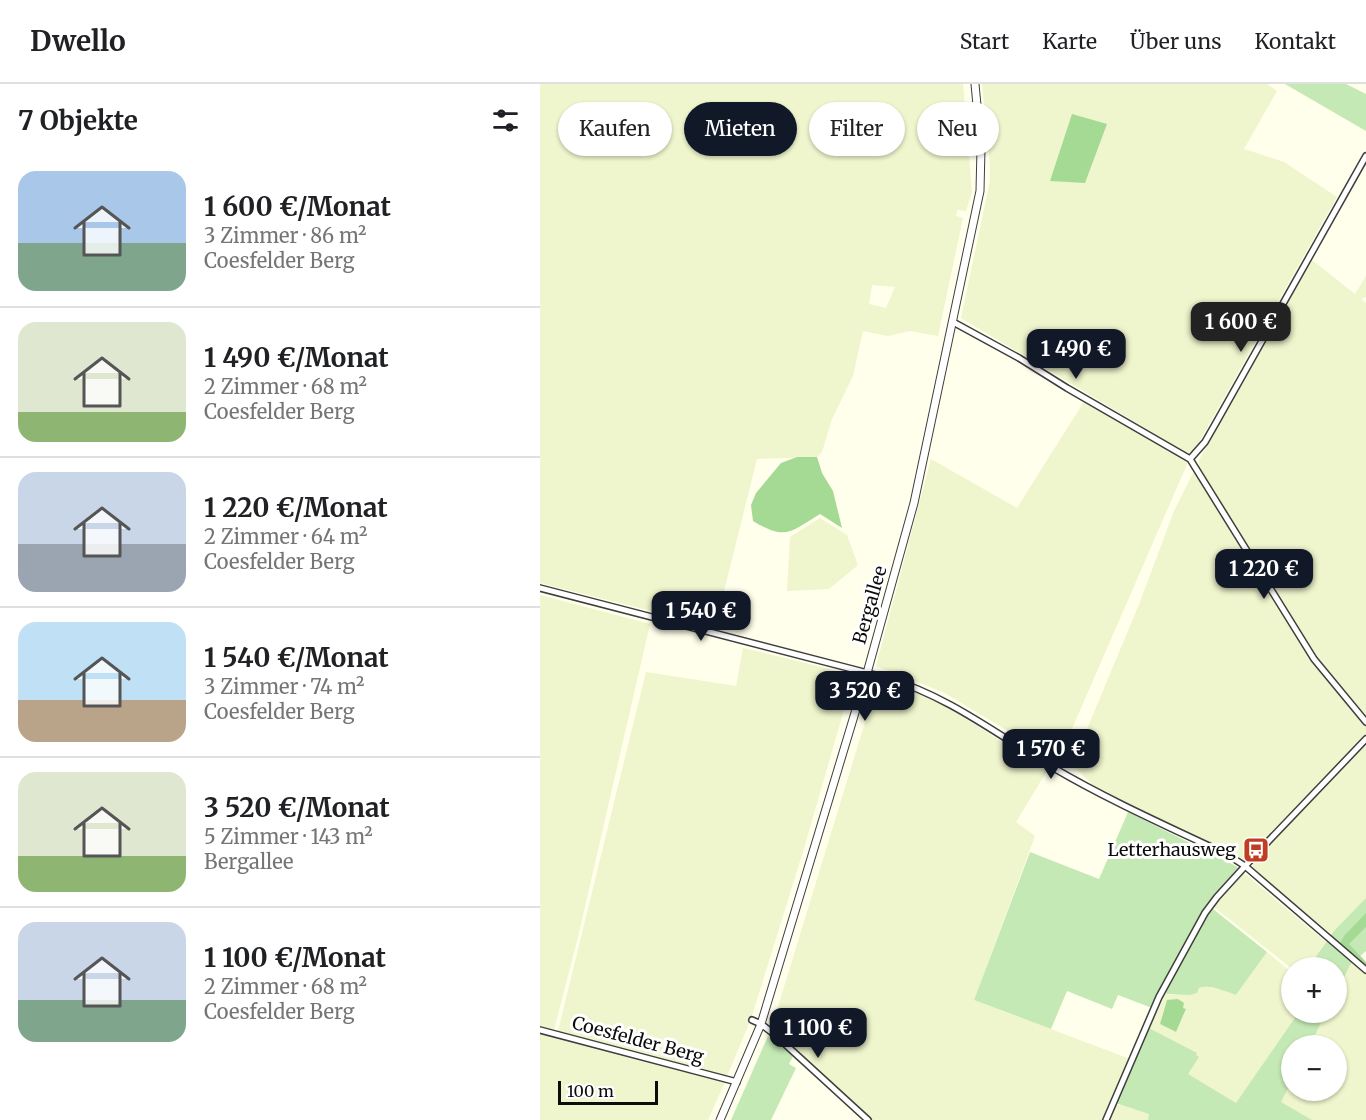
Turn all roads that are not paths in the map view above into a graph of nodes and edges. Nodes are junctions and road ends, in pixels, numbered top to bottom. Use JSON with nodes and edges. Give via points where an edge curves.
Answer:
{"nodes":[{"id":1,"x":975,"y":84,"type":"edge"},
{"id":2,"x":1366,"y":156,"type":"edge"},
{"id":3,"x":953,"y":322,"type":"junction"},
{"id":4,"x":1190,"y":459,"type":"junction"},
{"id":5,"x":540,"y":588,"type":"edge"},
{"id":6,"x":867,"y":673,"type":"junction"},
{"id":7,"x":1366,"y":722,"type":"edge"},
{"id":8,"x":1366,"y":739,"type":"edge"},
{"id":9,"x":1245,"y":866,"type":"junction"},
{"id":10,"x":1366,"y":970,"type":"edge"},
{"id":11,"x":752,"y":1020,"type":"dead end"},
{"id":12,"x":761,"y":1024,"type":"junction"},
{"id":13,"x":540,"y":1030,"type":"edge"},
{"id":14,"x":737,"y":1083,"type":"junction"},
{"id":15,"x":720,"y":1120,"type":"edge"},
{"id":16,"x":868,"y":1120,"type":"edge"},
{"id":17,"x":1106,"y":1120,"type":"edge"}],
"edges":[{"from":1,"to":3,"type":"street","name":"Bergallee","via":[[981,182]]},
{"from":2,"to":4,"type":"street","via":[[1211,431]]},
{"from":3,"to":4,"type":"street"},
{"from":3,"to":6,"type":"street","name":"Bergallee","via":[[914,503]]},
{"from":4,"to":7,"type":"street","via":[[1314,658]]},
{"from":5,"to":6,"type":"street"},
{"from":6,"to":9,"type":"street","via":[[911,685],[939,698],[1052,767]]},
{"from":6,"to":12,"type":"street","name":"Bergallee"},
{"from":8,"to":9,"type":"street"},
{"from":9,"to":10,"type":"street"},
{"from":9,"to":17,"type":"street","via":[[1195,930],[1159,997]]},
{"from":11,"to":12,"type":"street"},
{"from":12,"to":14,"type":"street","name":"Bergallee"},
{"from":12,"to":16,"type":"street"},
{"from":13,"to":14,"type":"street","name":"Coesfelder Berg"},
{"from":14,"to":15,"type":"street","name":"Bergallee"}]}
